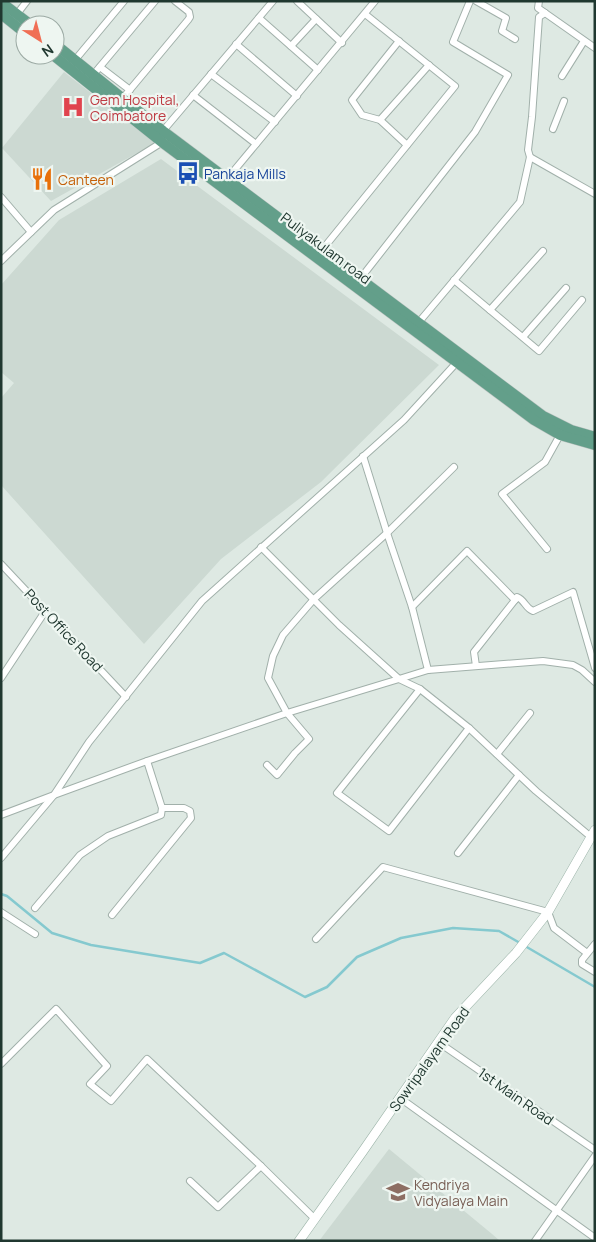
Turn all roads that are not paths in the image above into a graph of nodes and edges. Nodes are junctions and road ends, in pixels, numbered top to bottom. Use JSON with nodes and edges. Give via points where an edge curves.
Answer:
{"nodes":[{"id":1,"x":27,"y":1,"type":"edge"},
{"id":2,"x":124,"y":1,"type":"edge"},
{"id":3,"x":155,"y":1,"type":"edge"},
{"id":4,"x":175,"y":1,"type":"edge"},
{"id":5,"x":273,"y":1,"type":"edge"},
{"id":6,"x":297,"y":1,"type":"edge"},
{"id":7,"x":375,"y":1,"type":"edge"},
{"id":8,"x":470,"y":1,"type":"edge"},
{"id":9,"x":476,"y":1,"type":"edge"},
{"id":10,"x":539,"y":1,"type":"edge"},
{"id":11,"x":1,"y":2,"type":"edge"},
{"id":12,"x":545,"y":13,"type":"junction"},
{"id":13,"x":1,"y":14,"type":"edge"},
{"id":14,"x":16,"y":14,"type":"joint"},
{"id":15,"x":365,"y":14,"type":"junction"},
{"id":16,"x":259,"y":18,"type":"junction"},
{"id":17,"x":316,"y":19,"type":"junction"},
{"id":18,"x":15,"y":25,"type":"edge"},
{"id":19,"x":515,"y":39,"type":"dead end"},
{"id":20,"x":399,"y":41,"type":"junction"},
{"id":21,"x":584,"y":41,"type":"junction"},
{"id":22,"x":342,"y":43,"type":"junction"},
{"id":23,"x":236,"y":44,"type":"junction"},
{"id":24,"x":291,"y":46,"type":"junction"},
{"id":25,"x":594,"y":47,"type":"edge"},
{"id":26,"x":65,"y":52,"type":"edge"},
{"id":27,"x":75,"y":60,"type":"junction"},
{"id":28,"x":65,"y":64,"type":"edge"},
{"id":29,"x":429,"y":66,"type":"junction"},
{"id":30,"x":318,"y":70,"type":"junction"},
{"id":31,"x":96,"y":71,"type":"junction"},
{"id":32,"x":211,"y":74,"type":"junction"},
{"id":33,"x":562,"y":76,"type":"dead end"},
{"id":34,"x":126,"y":94,"type":"junction"},
{"id":35,"x":194,"y":95,"type":"junction"},
{"id":36,"x":297,"y":96,"type":"junction"},
{"id":37,"x":564,"y":101,"type":"dead end"},
{"id":38,"x":380,"y":120,"type":"junction"},
{"id":39,"x":274,"y":122,"type":"junction"},
{"id":40,"x":553,"y":129,"type":"dead end"},
{"id":41,"x":163,"y":137,"type":"junction"},
{"id":42,"x":256,"y":144,"type":"junction"},
{"id":43,"x":407,"y":145,"type":"junction"},
{"id":44,"x":530,"y":157,"type":"junction"},
{"id":45,"x":227,"y":179,"type":"junction"},
{"id":46,"x":595,"y":194,"type":"edge"},
{"id":47,"x":1,"y":197,"type":"edge"},
{"id":48,"x":31,"y":232,"type":"junction"},
{"id":49,"x":322,"y":250,"type":"junction"},
{"id":50,"x":543,"y":251,"type":"dead end"},
{"id":51,"x":2,"y":260,"type":"edge"},
{"id":52,"x":360,"y":279,"type":"junction"},
{"id":53,"x":454,"y":280,"type":"junction"},
{"id":54,"x":566,"y":288,"type":"dead end"},
{"id":55,"x":582,"y":300,"type":"dead end"},
{"id":56,"x":490,"y":310,"type":"junction"},
{"id":57,"x":419,"y":322,"type":"junction"},
{"id":58,"x":522,"y":337,"type":"junction"},
{"id":59,"x":460,"y":359,"type":"junction"},
{"id":60,"x":560,"y":435,"type":"junction"},
{"id":61,"x":595,"y":436,"type":"edge"},
{"id":62,"x":595,"y":445,"type":"edge"},
{"id":63,"x":363,"y":456,"type":"junction"},
{"id":64,"x":454,"y":467,"type":"dead end"},
{"id":65,"x":386,"y":532,"type":"junction"},
{"id":66,"x":262,"y":547,"type":"junction"},
{"id":67,"x":546,"y":549,"type":"dead end"},
{"id":68,"x":1,"y":564,"type":"edge"},
{"id":69,"x":314,"y":599,"type":"junction"},
{"id":70,"x":515,"y":600,"type":"junction"},
{"id":71,"x":412,"y":607,"type":"junction"},
{"id":72,"x":46,"y":610,"type":"junction"},
{"id":73,"x":476,"y":666,"type":"junction"},
{"id":74,"x":595,"y":668,"type":"edge"},
{"id":75,"x":428,"y":670,"type":"junction"},
{"id":76,"x":1,"y":678,"type":"edge"},
{"id":77,"x":399,"y":679,"type":"junction"},
{"id":78,"x":595,"y":682,"type":"edge"},
{"id":79,"x":420,"y":689,"type":"junction"},
{"id":80,"x":126,"y":697,"type":"junction"},
{"id":81,"x":287,"y":713,"type":"junction"},
{"id":82,"x":530,"y":713,"type":"dead end"},
{"id":83,"x":469,"y":728,"type":"junction"},
{"id":84,"x":497,"y":754,"type":"junction"},
{"id":85,"x":147,"y":761,"type":"junction"},
{"id":86,"x":267,"y":765,"type":"dead end"},
{"id":87,"x":519,"y":775,"type":"junction"},
{"id":88,"x":54,"y":796,"type":"junction"},
{"id":89,"x":162,"y":808,"type":"junction"},
{"id":90,"x":1,"y":815,"type":"edge"},
{"id":91,"x":593,"y":833,"type":"edge"},
{"id":92,"x":458,"y":853,"type":"dead end"},
{"id":93,"x":1,"y":858,"type":"edge"},
{"id":94,"x":35,"y":908,"type":"dead end"},
{"id":95,"x":1,"y":912,"type":"edge"},
{"id":96,"x":548,"y":912,"type":"junction"},
{"id":97,"x":112,"y":915,"type":"dead end"},
{"id":98,"x":34,"y":934,"type":"dead end"},
{"id":99,"x":316,"y":939,"type":"dead end"},
{"id":100,"x":595,"y":944,"type":"edge"},
{"id":101,"x":587,"y":953,"type":"junction"},
{"id":102,"x":595,"y":972,"type":"edge"},
{"id":103,"x":438,"y":1042,"type":"junction"},
{"id":104,"x":1,"y":1064,"type":"edge"},
{"id":105,"x":400,"y":1098,"type":"junction"},
{"id":106,"x":595,"y":1150,"type":"edge"},
{"id":107,"x":595,"y":1156,"type":"edge"},
{"id":108,"x":261,"y":1166,"type":"junction"},
{"id":109,"x":190,"y":1181,"type":"dead end"},
{"id":110,"x":557,"y":1211,"type":"junction"},
{"id":111,"x":315,"y":1219,"type":"junction"},
{"id":112,"x":595,"y":1238,"type":"edge"},
{"id":113,"x":299,"y":1241,"type":"edge"},
{"id":114,"x":535,"y":1241,"type":"edge"}],
"edges":[{"from":1,"to":14,"type":"street"},
{"from":2,"to":27,"type":"street"},
{"from":3,"to":31,"type":"street"},
{"from":4,"to":34,"type":"street","via":[[189,12],[190,17]]},
{"from":5,"to":16,"type":"street"},
{"from":6,"to":17,"type":"street"},
{"from":7,"to":15,"type":"street"},
{"from":8,"to":52,"type":"street","via":[[453,42],[508,76],[475,132]]},
{"from":9,"to":19,"type":"street","via":[[506,18],[502,31]]},
{"from":10,"to":12,"type":"street","via":[[538,8]]},
{"from":11,"to":14,"type":"main road"},
{"from":12,"to":21,"type":"street"},
{"from":12,"to":44,"type":"street","via":[[539,17]]},
{"from":13,"to":18,"type":"main road"},
{"from":15,"to":20,"type":"street"},
{"from":15,"to":22,"type":"street"},
{"from":16,"to":23,"type":"street"},
{"from":16,"to":24,"type":"street"},
{"from":17,"to":22,"type":"street"},
{"from":17,"to":24,"type":"street"},
{"from":20,"to":29,"type":"street"},
{"from":20,"to":38,"type":"street","via":[[352,100],[362,115]]},
{"from":21,"to":25,"type":"street"},
{"from":21,"to":33,"type":"street"},
{"from":22,"to":30,"type":"street"},
{"from":23,"to":32,"type":"street"},
{"from":23,"to":36,"type":"street"},
{"from":24,"to":30,"type":"street"},
{"from":26,"to":27,"type":"main road","name":"Puliyakulam road"},
{"from":27,"to":31,"type":"main road","name":"Puliyakulam road"},
{"from":28,"to":41,"type":"main road","name":"Puliyakulam road"},
{"from":29,"to":38,"type":"street"},
{"from":29,"to":43,"type":"street","via":[[454,86]]},
{"from":30,"to":36,"type":"street"},
{"from":31,"to":34,"type":"main road","name":"Puliyakulam road"},
{"from":32,"to":35,"type":"street"},
{"from":32,"to":39,"type":"street"},
{"from":34,"to":41,"type":"main road","name":"Puliyakulam road"},
{"from":35,"to":41,"type":"street"},
{"from":35,"to":42,"type":"street"},
{"from":36,"to":39,"type":"street"},
{"from":37,"to":40,"type":"street"},
{"from":38,"to":43,"type":"street"},
{"from":39,"to":42,"type":"street"},
{"from":41,"to":45,"type":"main road","name":"Puliyakulam road"},
{"from":41,"to":48,"type":"street","via":[[54,210]]},
{"from":41,"to":59,"type":"main road","name":"Puliyakulam road"},
{"from":42,"to":45,"type":"street"},
{"from":43,"to":49,"type":"street"},
{"from":44,"to":46,"type":"street"},
{"from":44,"to":53,"type":"street","via":[[520,202]]},
{"from":45,"to":49,"type":"main road","name":"Puliyakulam road"},
{"from":47,"to":48,"type":"street"},
{"from":48,"to":51,"type":"street"},
{"from":49,"to":52,"type":"main road","name":"Puliyakulam road"},
{"from":50,"to":56,"type":"street"},
{"from":52,"to":57,"type":"main road","name":"Puliyakulam road"},
{"from":53,"to":56,"type":"street"},
{"from":53,"to":57,"type":"street"},
{"from":54,"to":58,"type":"street"},
{"from":55,"to":58,"type":"street","via":[[539,351]]},
{"from":56,"to":58,"type":"street"},
{"from":57,"to":59,"type":"main road","name":"Puliyakulam road"},
{"from":59,"to":60,"type":"main road","name":"Puliyakulam road","via":[[534,420]]},
{"from":59,"to":61,"type":"main road","name":"Puliyakulam road","via":[[544,416],[571,430]]},
{"from":59,"to":63,"type":"street","via":[[404,420]]},
{"from":60,"to":62,"type":"main road","name":"Puliyakulam road"},
{"from":60,"to":67,"type":"street","via":[[545,462],[502,494]]},
{"from":63,"to":65,"type":"street"},
{"from":63,"to":66,"type":"street"},
{"from":64,"to":65,"type":"street"},
{"from":65,"to":69,"type":"street"},
{"from":65,"to":71,"type":"street"},
{"from":66,"to":69,"type":"street"},
{"from":66,"to":80,"type":"street","via":[[202,601]]},
{"from":68,"to":72,"type":"street","name":"Post Office Road"},
{"from":69,"to":77,"type":"street"},
{"from":69,"to":81,"type":"street","via":[[283,635],[269,671],[268,678]]},
{"from":70,"to":71,"type":"street","via":[[467,551]]},
{"from":70,"to":73,"type":"street","via":[[474,652]]},
{"from":70,"to":74,"type":"street","via":[[521,598],[533,611],[573,592]]},
{"from":71,"to":75,"type":"street"},
{"from":72,"to":76,"type":"street"},
{"from":72,"to":80,"type":"street","name":"Post Office Road"},
{"from":73,"to":75,"type":"street"},
{"from":73,"to":78,"type":"street","via":[[543,661],[564,663],[582,670]]},
{"from":75,"to":77,"type":"street"},
{"from":77,"to":79,"type":"street"},
{"from":77,"to":81,"type":"street"},
{"from":79,"to":83,"type":"street"},
{"from":79,"to":83,"type":"street","via":[[337,793],[389,831]]},
{"from":80,"to":88,"type":"street","via":[[89,742]]},
{"from":81,"to":85,"type":"street"},
{"from":81,"to":86,"type":"street","via":[[309,739],[277,775]]},
{"from":82,"to":84,"type":"street"},
{"from":83,"to":84,"type":"street"},
{"from":84,"to":87,"type":"street"},
{"from":85,"to":88,"type":"street"},
{"from":85,"to":89,"type":"street"},
{"from":87,"to":91,"type":"street"},
{"from":87,"to":92,"type":"street"},
{"from":88,"to":90,"type":"street"},
{"from":88,"to":93,"type":"street"},
{"from":89,"to":94,"type":"street","via":[[161,815],[108,836],[80,855]]},
{"from":89,"to":97,"type":"street","via":[[184,808],[190,811],[192,818]]},
{"from":91,"to":96,"type":"street","name":"Sowripalayam Road"},
{"from":95,"to":98,"type":"street"},
{"from":96,"to":99,"type":"street","via":[[383,867]]},
{"from":96,"to":101,"type":"street","via":[[554,928]]},
{"from":96,"to":103,"type":"street","name":"Sowripalayam Road","via":[[516,953],[455,1018]]},
{"from":100,"to":101,"type":"street"},
{"from":101,"to":102,"type":"street","via":[[582,964]]},
{"from":103,"to":105,"type":"street","name":"Sowripalayam Road"},
{"from":103,"to":106,"type":"street","name":"1st Main Road"},
{"from":104,"to":108,"type":"street","via":[[56,1009],[107,1066],[90,1084],[111,1101],[147,1059]]},
{"from":105,"to":110,"type":"street"},
{"from":105,"to":111,"type":"street","name":"Sowripalayam Road"},
{"from":107,"to":110,"type":"street"},
{"from":108,"to":109,"type":"street","via":[[218,1207]]},
{"from":108,"to":111,"type":"street"},
{"from":110,"to":112,"type":"street"},
{"from":110,"to":114,"type":"street"},
{"from":111,"to":113,"type":"street","name":"Sowripalayam Road"}]}
